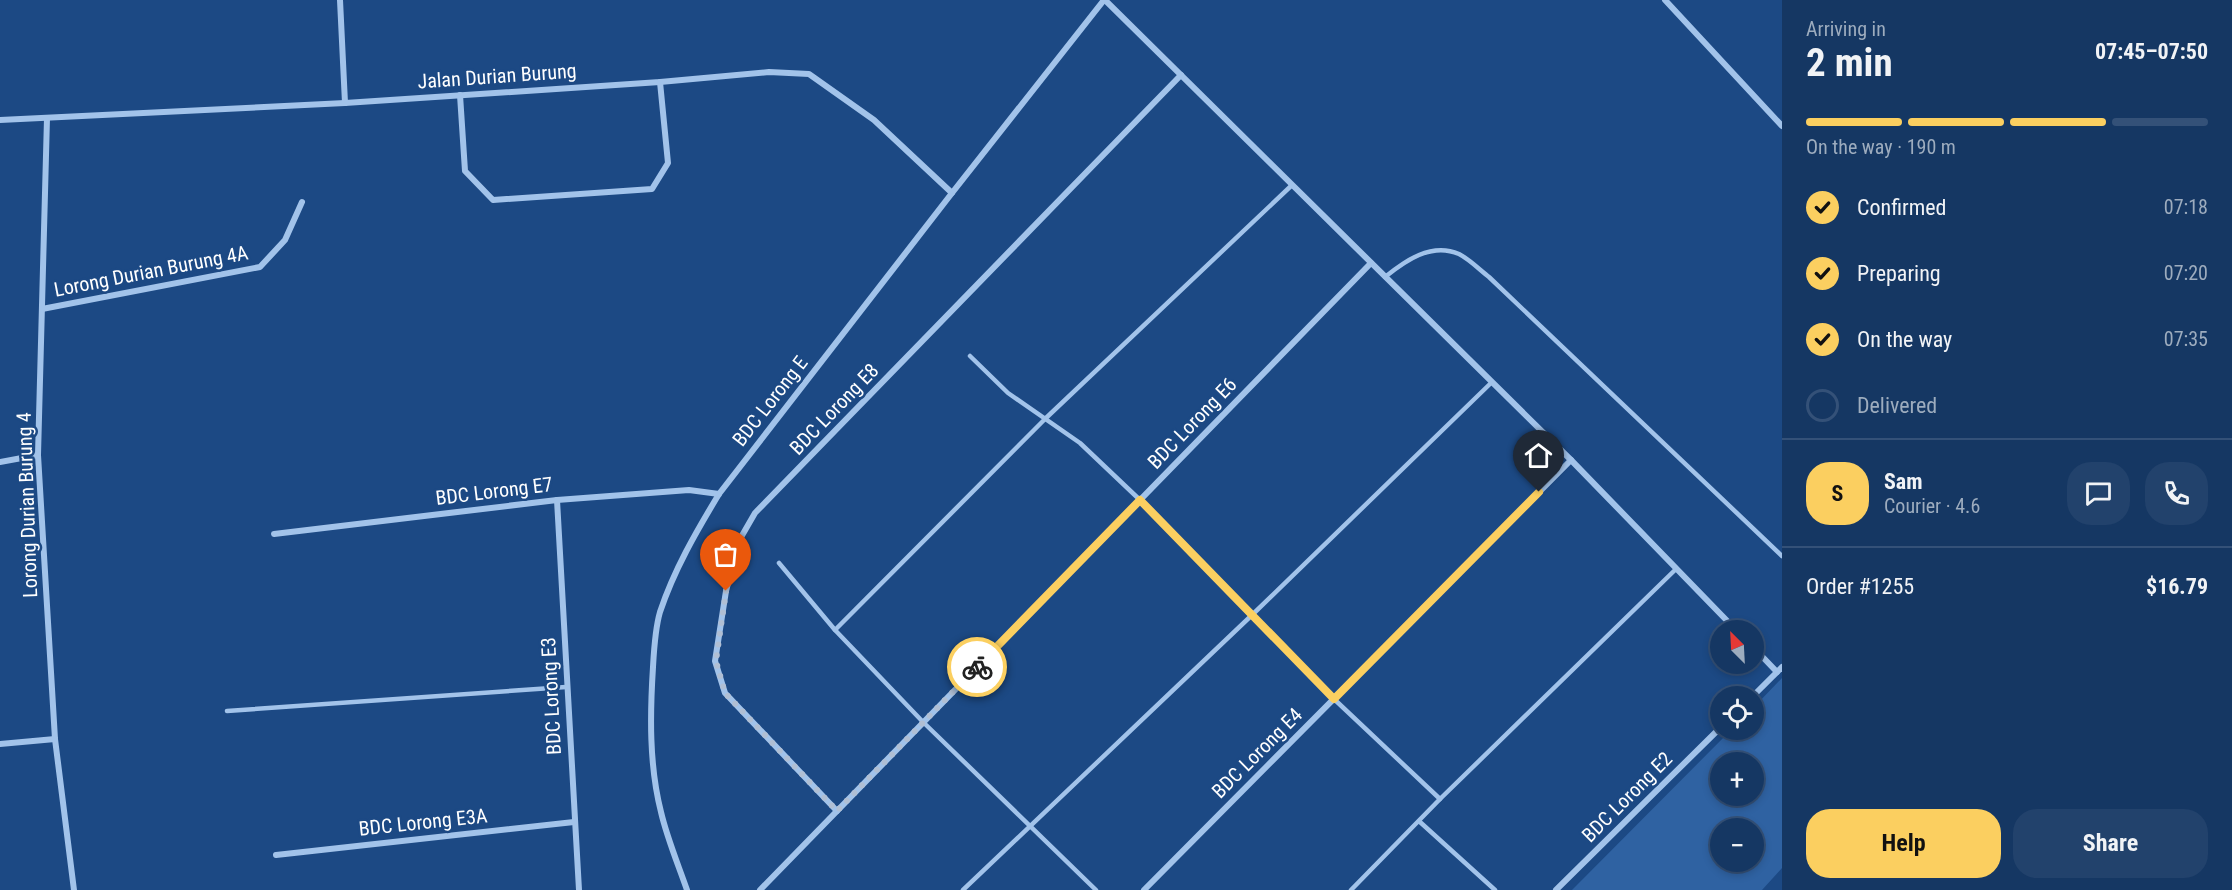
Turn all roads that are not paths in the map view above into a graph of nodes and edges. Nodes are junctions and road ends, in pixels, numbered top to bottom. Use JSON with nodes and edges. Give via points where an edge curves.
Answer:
{"nodes":[{"id":1,"x":340,"y":0,"type":"edge"},
{"id":2,"x":1104,"y":0,"type":"edge"},
{"id":3,"x":1665,"y":0,"type":"edge"},
{"id":4,"x":1181,"y":75,"type":"junction"},
{"id":5,"x":660,"y":82,"type":"junction"},
{"id":6,"x":460,"y":95,"type":"junction"},
{"id":7,"x":345,"y":104,"type":"junction"},
{"id":8,"x":46,"y":118,"type":"junction"},
{"id":9,"x":0,"y":120,"type":"edge"},
{"id":10,"x":1782,"y":126,"type":"edge"},
{"id":11,"x":1291,"y":186,"type":"junction"},
{"id":12,"x":952,"y":193,"type":"junction"},
{"id":13,"x":303,"y":202,"type":"dead end"},
{"id":14,"x":1371,"y":263,"type":"junction"},
{"id":15,"x":1384,"y":277,"type":"junction"},
{"id":16,"x":42,"y":309,"type":"junction"},
{"id":17,"x":970,"y":356,"type":"dead end"},
{"id":18,"x":1492,"y":382,"type":"junction"},
{"id":19,"x":1046,"y":418,"type":"junction"},
{"id":20,"x":38,"y":455,"type":"junction"},
{"id":21,"x":1571,"y":460,"type":"junction"},
{"id":22,"x":0,"y":462,"type":"edge"},
{"id":23,"x":719,"y":494,"type":"junction"},
{"id":24,"x":557,"y":500,"type":"junction"},
{"id":25,"x":1140,"y":500,"type":"junction"},
{"id":26,"x":274,"y":534,"type":"dead end"},
{"id":27,"x":1782,"y":556,"type":"edge"},
{"id":28,"x":779,"y":563,"type":"dead end"},
{"id":29,"x":1676,"y":569,"type":"junction"},
{"id":30,"x":1252,"y":615,"type":"junction"},
{"id":31,"x":1726,"y":620,"type":"edge"},
{"id":32,"x":835,"y":630,"type":"junction"},
{"id":33,"x":1764,"y":656,"type":"edge"},
{"id":34,"x":1780,"y":670,"type":"edge"},
{"id":35,"x":1763,"y":686,"type":"edge"},
{"id":36,"x":566,"y":687,"type":"junction"},
{"id":37,"x":1334,"y":699,"type":"junction"},
{"id":38,"x":228,"y":711,"type":"dead end"},
{"id":39,"x":923,"y":722,"type":"junction"},
{"id":40,"x":1710,"y":738,"type":"edge"},
{"id":41,"x":55,"y":740,"type":"junction"},
{"id":42,"x":0,"y":744,"type":"edge"},
{"id":43,"x":1440,"y":799,"type":"junction"},
{"id":44,"x":837,"y":811,"type":"junction"},
{"id":45,"x":574,"y":822,"type":"junction"},
{"id":46,"x":1420,"y":822,"type":"junction"},
{"id":47,"x":1030,"y":826,"type":"junction"},
{"id":48,"x":276,"y":855,"type":"dead end"},
{"id":49,"x":74,"y":890,"type":"edge"},
{"id":50,"x":579,"y":890,"type":"edge"},
{"id":51,"x":687,"y":890,"type":"edge"},
{"id":52,"x":760,"y":890,"type":"edge"},
{"id":53,"x":963,"y":890,"type":"edge"},
{"id":54,"x":1096,"y":890,"type":"edge"},
{"id":55,"x":1144,"y":890,"type":"edge"},
{"id":56,"x":1351,"y":890,"type":"edge"},
{"id":57,"x":1496,"y":890,"type":"edge"},
{"id":58,"x":1556,"y":890,"type":"edge"}],
"edges":[{"from":1,"to":7,"type":"street"},
{"from":2,"to":4,"type":"street"},
{"from":2,"to":12,"type":"street","name":"BDC Lorong E"},
{"from":3,"to":10,"type":"street"},
{"from":4,"to":11,"type":"street"},
{"from":4,"to":44,"type":"street","name":"BDC Lorong E8","via":[[755,513],[740,539],[726,591],[716,661],[725,693]]},
{"from":5,"to":6,"type":"street","name":"Jalan Durian Burung"},
{"from":5,"to":6,"type":"street","via":[[668,163],[652,189],[494,200],[465,171]]},
{"from":5,"to":12,"type":"street","name":"Jalan Durian Burung","via":[[769,72],[809,74],[874,120]]},
{"from":6,"to":7,"type":"street","name":"Jalan Durian Burung"},
{"from":7,"to":8,"type":"street","name":"Jalan Durian Burung"},
{"from":8,"to":9,"type":"street","name":"Jalan Durian Burung"},
{"from":8,"to":16,"type":"street","name":"Lorong Durian Burung 4"},
{"from":11,"to":14,"type":"street"},
{"from":11,"to":19,"type":"lane"},
{"from":12,"to":23,"type":"street","name":"BDC Lorong E"},
{"from":13,"to":16,"type":"street","name":"Lorong Durian Burung 4A","via":[[285,240],[260,267]]},
{"from":14,"to":15,"type":"street"},
{"from":14,"to":25,"type":"street","name":"BDC Lorong E6"},
{"from":15,"to":18,"type":"street"},
{"from":15,"to":27,"type":"lane","via":[[1410,258],[1436,250],[1458,254],[1490,277]]},
{"from":16,"to":20,"type":"street","name":"Lorong Durian Burung 4"},
{"from":17,"to":19,"type":"lane","via":[[1008,393]]},
{"from":18,"to":21,"type":"street"},
{"from":18,"to":30,"type":"lane"},
{"from":19,"to":25,"type":"lane","via":[[1080,443]]},
{"from":19,"to":32,"type":"lane"},
{"from":20,"to":22,"type":"street"},
{"from":20,"to":41,"type":"street","name":"Lorong Durian Burung 4"},
{"from":21,"to":29,"type":"street"},
{"from":21,"to":37,"type":"street","name":"BDC Lorong E4"},
{"from":23,"to":24,"type":"street","name":"BDC Lorong E7","via":[[689,490]]},
{"from":23,"to":51,"type":"street","name":"BDC Lorong E","via":[[672,580],[659,615],[654,653],[650,706],[653,760],[661,812]]},
{"from":24,"to":26,"type":"street","name":"BDC Lorong E7"},
{"from":24,"to":36,"type":"street","name":"BDC Lorong E3"},
{"from":25,"to":30,"type":"lane"},
{"from":25,"to":39,"type":"street","name":"BDC Lorong E6"},
{"from":28,"to":32,"type":"lane"},
{"from":29,"to":31,"type":"street"},
{"from":29,"to":43,"type":"lane"},
{"from":30,"to":37,"type":"lane"},
{"from":30,"to":47,"type":"lane"},
{"from":32,"to":39,"type":"lane"},
{"from":33,"to":34,"type":"street"},
{"from":34,"to":35,"type":"street"},
{"from":36,"to":38,"type":"lane"},
{"from":36,"to":45,"type":"street","name":"BDC Lorong E3"},
{"from":37,"to":43,"type":"lane"},
{"from":37,"to":55,"type":"street","name":"BDC Lorong E4"},
{"from":39,"to":44,"type":"street","name":"BDC Lorong E6"},
{"from":39,"to":47,"type":"lane"},
{"from":40,"to":58,"type":"street","name":"BDC Lorong E2"},
{"from":41,"to":42,"type":"street"},
{"from":41,"to":49,"type":"street","name":"Lorong Durian Burung 4"},
{"from":43,"to":46,"type":"lane"},
{"from":44,"to":52,"type":"street","name":"BDC Lorong E6"},
{"from":45,"to":48,"type":"street","name":"BDC Lorong E3A"},
{"from":45,"to":50,"type":"street","name":"BDC Lorong E3"},
{"from":46,"to":56,"type":"lane"},
{"from":46,"to":57,"type":"lane"},
{"from":47,"to":53,"type":"lane"},
{"from":47,"to":54,"type":"lane"}]}
